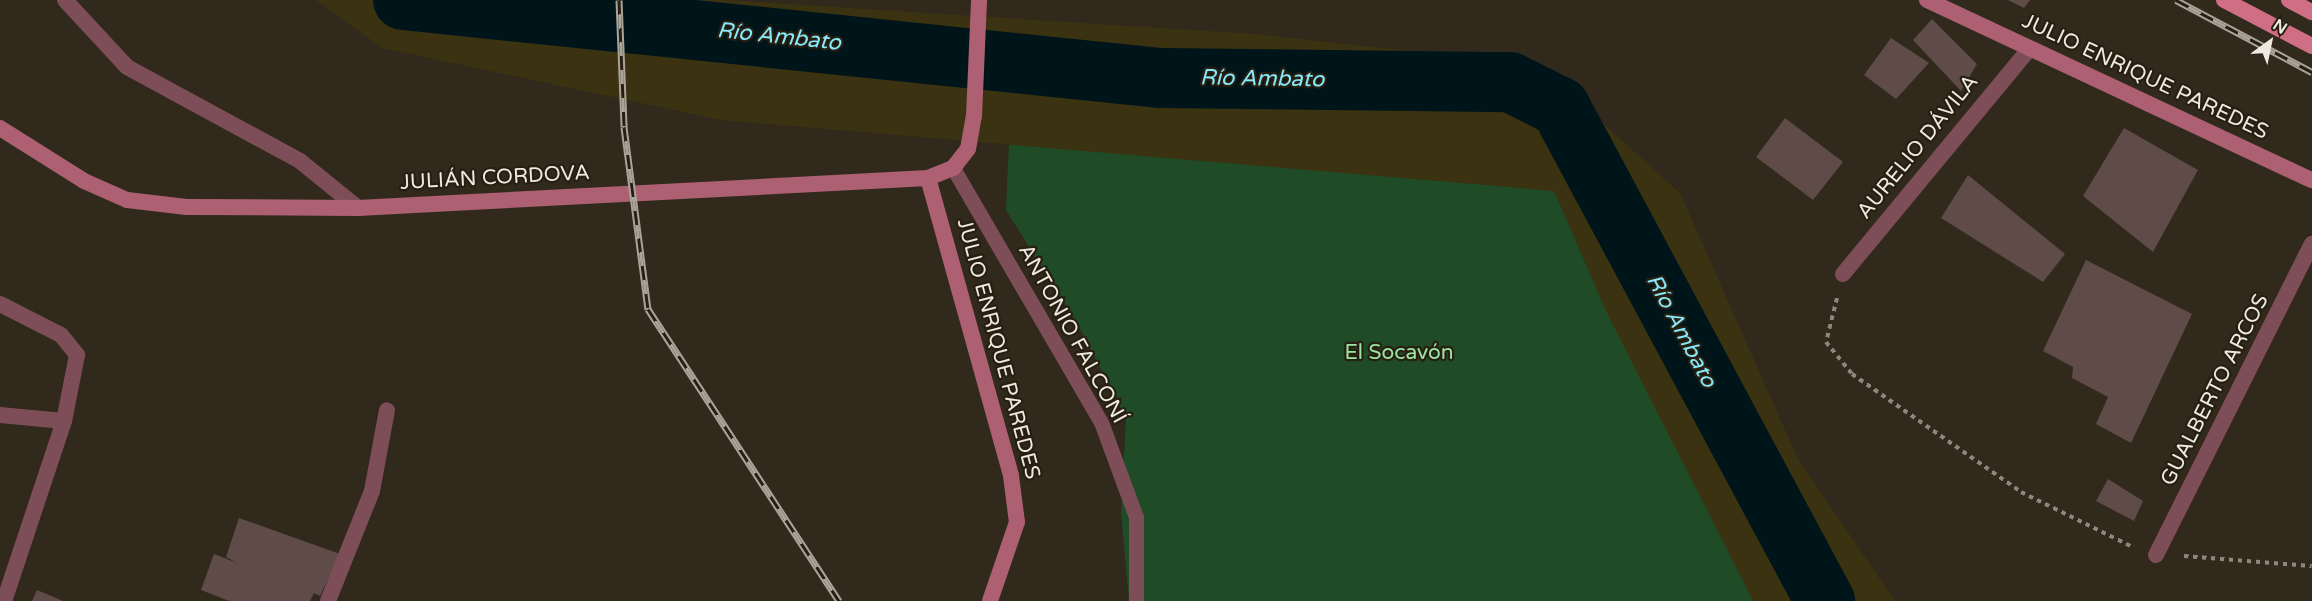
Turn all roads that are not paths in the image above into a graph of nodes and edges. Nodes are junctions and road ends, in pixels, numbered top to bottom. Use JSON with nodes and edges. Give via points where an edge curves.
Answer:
{"nodes":[{"id":1,"x":65,"y":0,"type":"edge"},
{"id":2,"x":979,"y":0,"type":"edge"},
{"id":3,"x":1927,"y":0,"type":"edge"},
{"id":4,"x":2224,"y":0,"type":"edge"},
{"id":5,"x":2289,"y":0,"type":"edge"},
{"id":6,"x":2312,"y":12,"type":"edge"},
{"id":7,"x":2312,"y":46,"type":"edge"},
{"id":8,"x":2029,"y":49,"type":"junction"},
{"id":9,"x":0,"y":128,"type":"edge"},
{"id":10,"x":953,"y":168,"type":"junction"},
{"id":11,"x":928,"y":178,"type":"junction"},
{"id":12,"x":2312,"y":180,"type":"edge"},
{"id":13,"x":358,"y":208,"type":"junction"},
{"id":14,"x":2312,"y":244,"type":"edge"},
{"id":15,"x":1843,"y":274,"type":"road end"},
{"id":16,"x":0,"y":304,"type":"edge"},
{"id":17,"x":387,"y":410,"type":"dead end"},
{"id":18,"x":0,"y":415,"type":"edge"},
{"id":19,"x":64,"y":421,"type":"junction"},
{"id":20,"x":2156,"y":555,"type":"road end"},
{"id":21,"x":4,"y":601,"type":"edge"},
{"id":22,"x":328,"y":601,"type":"edge"},
{"id":23,"x":990,"y":601,"type":"edge"},
{"id":24,"x":1136,"y":601,"type":"edge"}],
"edges":[{"from":1,"to":13,"type":"street","via":[[127,67],[300,161]]},
{"from":2,"to":10,"type":"main road","via":[[974,116],[968,149]]},
{"from":3,"to":8,"type":"main road","name":"JULIO ENRIQUE PAREDES"},
{"from":4,"to":7,"type":"main road"},
{"from":5,"to":6,"type":"main road"},
{"from":8,"to":12,"type":"main road","name":"JULIO ENRIQUE PAREDES"},
{"from":8,"to":15,"type":"street","name":"AURELIO DÁVILA"},
{"from":9,"to":13,"type":"main road","name":"JULIÁN CORDOVA","via":[[84,181],[127,200],[187,207]]},
{"from":10,"to":11,"type":"main road","name":"JULIÁN CORDOVA"},
{"from":10,"to":24,"type":"lane","name":"ANTONIO FALCONÍ","via":[[1101,422],[1136,517]]},
{"from":11,"to":13,"type":"main road","name":"JULIÁN CORDOVA"},
{"from":11,"to":23,"type":"main road","name":"JULIO ENRIQUE PAREDES","via":[[1011,476],[1017,522]]},
{"from":14,"to":20,"type":"street","name":"GUALBERTO ARCOS"},
{"from":16,"to":19,"type":"street","via":[[61,335],[76,355]]},
{"from":17,"to":22,"type":"street","via":[[372,491]]},
{"from":18,"to":19,"type":"street"},
{"from":19,"to":21,"type":"street"}]}
